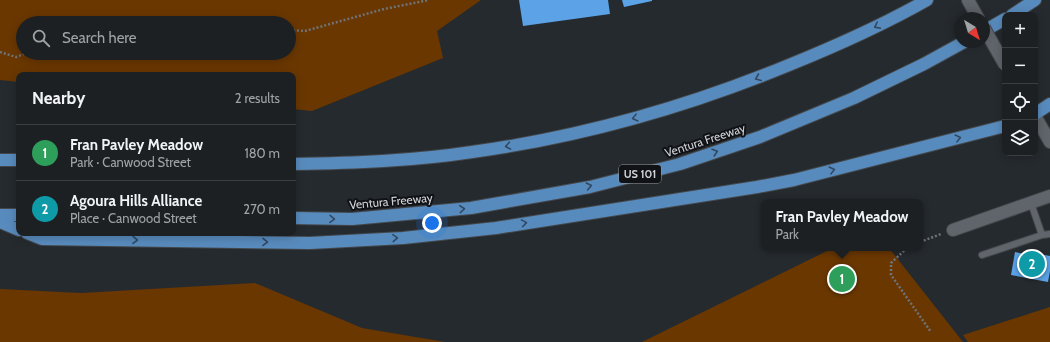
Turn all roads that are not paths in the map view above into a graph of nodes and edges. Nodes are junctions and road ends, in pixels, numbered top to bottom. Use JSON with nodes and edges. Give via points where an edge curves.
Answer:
{"nodes":[{"id":1,"x":922,"y":0,"type":"edge"},
{"id":2,"x":927,"y":0,"type":"edge"},
{"id":3,"x":968,"y":0,"type":"edge"},
{"id":4,"x":1035,"y":0,"type":"edge"},
{"id":5,"x":912,"y":8,"type":"junction"},
{"id":6,"x":975,"y":12,"type":"edge"},
{"id":7,"x":1017,"y":12,"type":"edge"},
{"id":8,"x":1002,"y":21,"type":"edge"},
{"id":9,"x":990,"y":28,"type":"edge"},
{"id":10,"x":990,"y":39,"type":"edge"},
{"id":11,"x":954,"y":48,"type":"edge"},
{"id":12,"x":1002,"y":60,"type":"edge"},
{"id":13,"x":1050,"y":104,"type":"edge"},
{"id":14,"x":1038,"y":113,"type":"edge"},
{"id":15,"x":1038,"y":120,"type":"edge"},
{"id":16,"x":1002,"y":127,"type":"edge"},
{"id":17,"x":1050,"y":142,"type":"edge"},
{"id":18,"x":0,"y":160,"type":"edge"},
{"id":19,"x":16,"y":160,"type":"edge"},
{"id":20,"x":296,"y":164,"type":"edge"},
{"id":21,"x":1050,"y":196,"type":"edge"},
{"id":22,"x":1031,"y":203,"type":"junction"},
{"id":23,"x":0,"y":215,"type":"edge"},
{"id":24,"x":16,"y":215,"type":"edge"},
{"id":25,"x":296,"y":218,"type":"edge"},
{"id":26,"x":0,"y":222,"type":"edge"},
{"id":27,"x":16,"y":229,"type":"edge"},
{"id":28,"x":953,"y":230,"type":"road end"},
{"id":29,"x":1050,"y":234,"type":"edge"},
{"id":30,"x":1042,"y":235,"type":"junction"},
{"id":31,"x":34,"y":236,"type":"edge"},
{"id":32,"x":982,"y":256,"type":"dead end"}],
"edges":[{"from":1,"to":5,"type":"highway"},
{"from":2,"to":5,"type":"highway"},
{"from":3,"to":6,"type":"street"},
{"from":4,"to":7,"type":"highway"},
{"from":5,"to":20,"type":"highway","one_way":true,"via":[[830,48],[741,85],[656,113],[558,137],[472,152],[380,162]]},
{"from":8,"to":9,"type":"highway"},
{"from":10,"to":12,"type":"street","bridge":true},
{"from":25,"to":11,"type":"highway","name":"Ventura Freeway","number":"US 101","one_way":true,"via":[[352,219],[471,208],[590,187],[680,164],[760,137],[854,98]]},
{"from":13,"to":14,"type":"highway"},
{"from":15,"to":17,"type":"street"},
{"from":31,"to":16,"type":"highway","one_way":true,"via":[[42,239],[310,243],[403,238],[496,228],[794,180]]},
{"from":18,"to":19,"type":"highway"},
{"from":21,"to":22,"type":"street"},
{"from":22,"to":28,"type":"street"},
{"from":22,"to":30,"type":"lane"},
{"from":23,"to":24,"type":"highway"},
{"from":26,"to":27,"type":"highway"},
{"from":29,"to":30,"type":"lane"},
{"from":30,"to":32,"type":"lane"}]}
